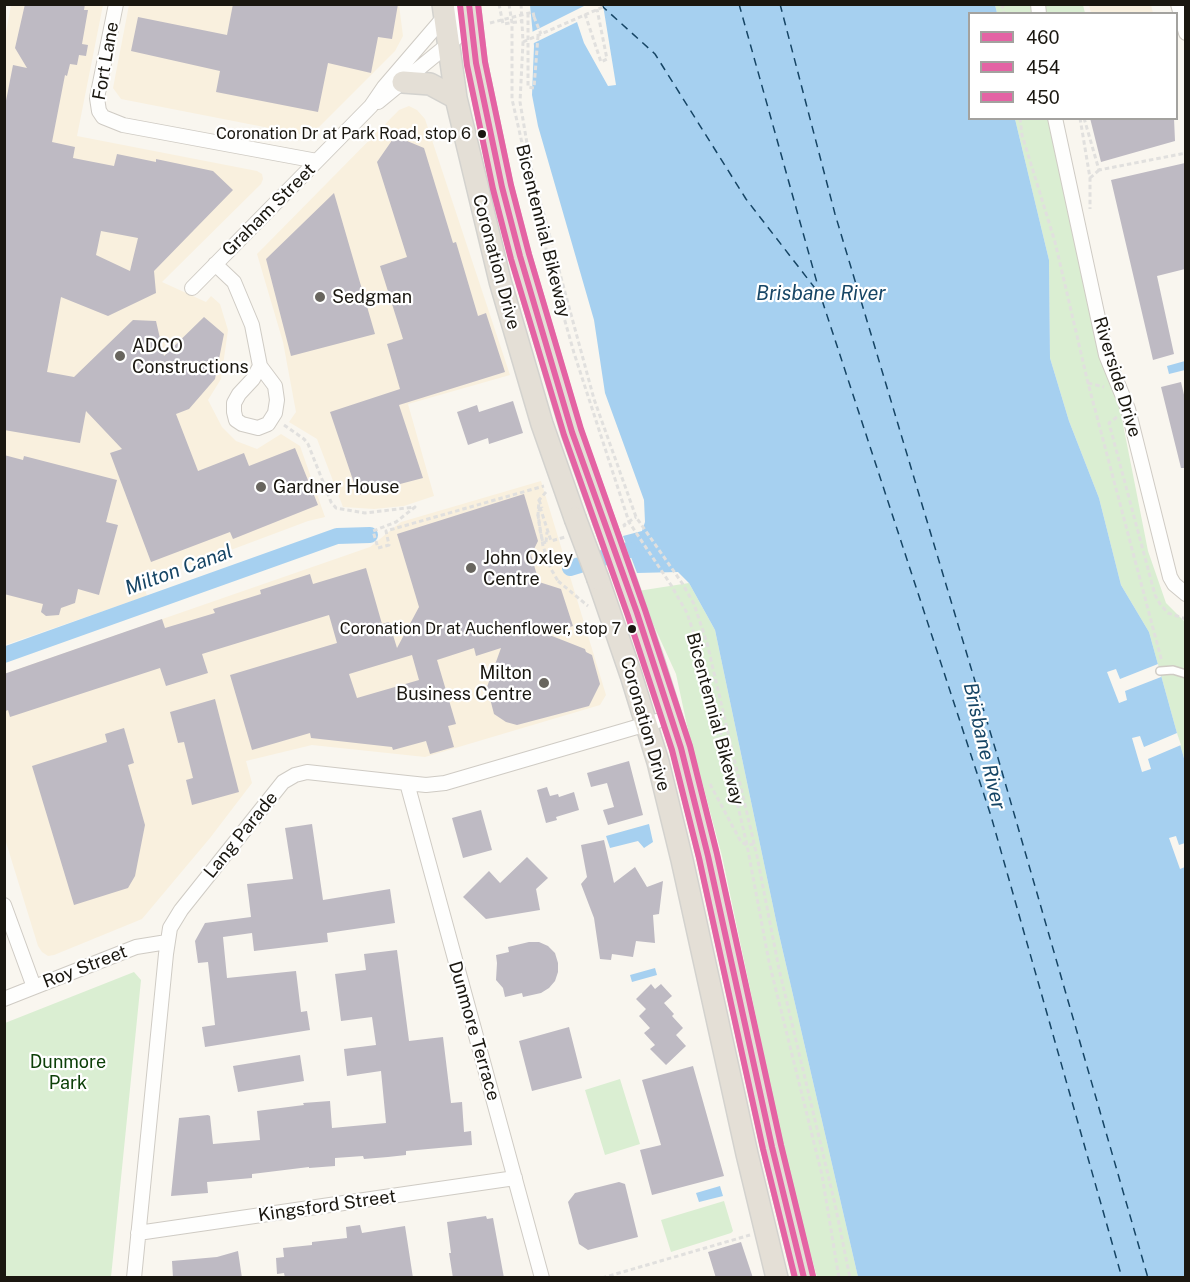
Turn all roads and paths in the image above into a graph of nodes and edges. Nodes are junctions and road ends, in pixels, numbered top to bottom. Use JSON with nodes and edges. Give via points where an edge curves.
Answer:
{"nodes":[{"id":1,"x":116,"y":4,"type":"edge"},
{"id":2,"x":469,"y":4,"type":"edge"},
{"id":3,"x":499,"y":4,"type":"edge"},
{"id":4,"x":509,"y":4,"type":"edge"},
{"id":5,"x":521,"y":4,"type":"edge"},
{"id":6,"x":1178,"y":4,"type":"edge"},
{"id":7,"x":603,"y":7,"type":"dead end"},
{"id":8,"x":449,"y":8,"type":"edge"},
{"id":9,"x":597,"y":9,"type":"junction"},
{"id":10,"x":528,"y":13,"type":"junction"},
{"id":11,"x":585,"y":14,"type":"junction"},
{"id":12,"x":523,"y":21,"type":"junction"},
{"id":13,"x":490,"y":23,"type":"dead end"},
{"id":14,"x":512,"y":23,"type":"junction"},
{"id":15,"x":1185,"y":33,"type":"edge"},
{"id":16,"x":539,"y":35,"type":"junction"},
{"id":17,"x":523,"y":42,"type":"junction"},
{"id":18,"x":448,"y":46,"type":"junction"},
{"id":19,"x":402,"y":82,"type":"junction"},
{"id":20,"x":456,"y":98,"type":"junction"},
{"id":21,"x":370,"y":106,"type":"junction"},
{"id":22,"x":1020,"y":120,"type":"edge"},
{"id":23,"x":1055,"y":120,"type":"edge"},
{"id":24,"x":1082,"y":120,"type":"edge"},
{"id":25,"x":1083,"y":120,"type":"edge"},
{"id":26,"x":1185,"y":153,"type":"edge"},
{"id":27,"x":317,"y":161,"type":"junction"},
{"id":28,"x":1099,"y":170,"type":"junction"},
{"id":29,"x":1090,"y":177,"type":"junction"},
{"id":30,"x":1090,"y":218,"type":"dead end"},
{"id":31,"x":215,"y":264,"type":"junction"},
{"id":32,"x":192,"y":288,"type":"dead end"},
{"id":33,"x":260,"y":366,"type":"dead end"},
{"id":34,"x":1128,"y":409,"type":"junction"},
{"id":35,"x":280,"y":423,"type":"dead end"},
{"id":36,"x":544,"y":486,"type":"dead end"},
{"id":37,"x":546,"y":492,"type":"dead end"},
{"id":38,"x":539,"y":500,"type":"junction"},
{"id":39,"x":542,"y":509,"type":"junction"},
{"id":40,"x":544,"y":517,"type":"junction"},
{"id":41,"x":636,"y":518,"type":"junction"},
{"id":42,"x":629,"y":522,"type":"junction"},
{"id":43,"x":540,"y":530,"type":"junction"},
{"id":44,"x":628,"y":534,"type":"dead end"},
{"id":45,"x":553,"y":541,"type":"dead end"},
{"id":46,"x":1185,"y":594,"type":"edge"},
{"id":47,"x":588,"y":606,"type":"dead end"},
{"id":48,"x":1185,"y":619,"type":"edge"},
{"id":49,"x":1162,"y":670,"type":"joint"},
{"id":50,"x":1185,"y":674,"type":"edge"},
{"id":51,"x":671,"y":717,"type":"junction"},
{"id":52,"x":647,"y":724,"type":"junction"},
{"id":53,"x":706,"y":777,"type":"dead end"},
{"id":54,"x":407,"y":783,"type":"junction"},
{"id":55,"x":754,"y":844,"type":"junction"},
{"id":56,"x":747,"y":845,"type":"junction"},
{"id":57,"x":4,"y":904,"type":"edge"},
{"id":58,"x":167,"y":942,"type":"junction"},
{"id":59,"x":34,"y":987,"type":"junction"},
{"id":60,"x":4,"y":999,"type":"edge"},
{"id":61,"x":515,"y":1178,"type":"junction"},
{"id":62,"x":138,"y":1233,"type":"junction"},
{"id":63,"x":750,"y":1235,"type":"dead end"},
{"id":64,"x":134,"y":1278,"type":"edge"},
{"id":65,"x":542,"y":1278,"type":"edge"},
{"id":66,"x":602,"y":1278,"type":"edge"},
{"id":67,"x":777,"y":1278,"type":"edge"},
{"id":68,"x":804,"y":1278,"type":"edge"},
{"id":69,"x":839,"y":1278,"type":"edge"},
{"id":70,"x":850,"y":1278,"type":"edge"}],
"edges":[{"from":1,"to":27,"type":"street","name":"Fort Lane","via":[[97,99],[103,117],[123,125]]},
{"from":2,"to":51,"type":"highway","name":"Coronation Drive","bridge":true,"via":[[502,187],[520,256],[572,432]]},
{"from":3,"to":14,"type":"path","via":[[503,24]]},
{"from":4,"to":14,"type":"path","name":"Bicentennial Bikeway"},
{"from":5,"to":12,"type":"path"},
{"from":6,"to":15,"type":"street"},
{"from":7,"to":9,"type":"path"},
{"from":8,"to":18,"type":"highway","name":"Coronation Drive"},
{"from":8,"to":21,"type":"street","name":"Graham Street"},
{"from":9,"to":11,"type":"path"},
{"from":9,"to":11,"type":"path","via":[[607,59],[601,62]]},
{"from":9,"to":16,"type":"path"},
{"from":10,"to":13,"type":"path","bridge":true},
{"from":10,"to":16,"type":"path","bridge":true,"via":[[532,12]]},
{"from":10,"to":16,"type":"path","bridge":true,"via":[[528,87],[534,88]]},
{"from":11,"to":16,"type":"path"},
{"from":12,"to":14,"type":"path"},
{"from":12,"to":17,"type":"path"},
{"from":14,"to":42,"type":"path","name":"Bicentennial Bikeway","via":[[512,99],[552,275]]},
{"from":16,"to":17,"type":"path"},
{"from":17,"to":41,"type":"path","via":[[520,102],[531,167],[594,399]]},
{"from":18,"to":19,"type":"street","name":"Graham Street"},
{"from":18,"to":20,"type":"highway","name":"Coronation Drive"},
{"from":19,"to":20,"type":"highway","via":[[430,84]]},
{"from":19,"to":21,"type":"street","name":"Graham Street"},
{"from":20,"to":52,"type":"highway","name":"Coronation Drive","bridge":true,"via":[[500,282],[536,404]]},
{"from":21,"to":27,"type":"street","name":"Graham Street"},
{"from":22,"to":49,"type":"path","via":[[1055,242]]},
{"from":23,"to":34,"type":"street","name":"Riverside Drive","via":[[1106,355]]},
{"from":24,"to":29,"type":"path"},
{"from":25,"to":28,"type":"path"},
{"from":26,"to":28,"type":"path"},
{"from":27,"to":31,"type":"street","name":"Graham Street"},
{"from":28,"to":29,"type":"path"},
{"from":29,"to":30,"type":"path"},
{"from":31,"to":32,"type":"street","name":"Graham Street"},
{"from":31,"to":33,"type":"street","via":[[234,282],[252,325]]},
{"from":34,"to":46,"type":"street","name":"Riverside Drive","via":[[1170,577]]},
{"from":34,"to":48,"type":"path","via":[[1109,423],[1160,604],[1168,613]]},
{"from":35,"to":36,"type":"path","via":[[304,439],[336,508],[365,513],[415,507],[396,522],[373,531],[378,548],[389,546],[386,531]]},
{"from":37,"to":38,"type":"path","bridge":true},
{"from":38,"to":39,"type":"path","bridge":true},
{"from":38,"to":43,"type":"path","bridge":true},
{"from":39,"to":40,"type":"path"},
{"from":39,"to":43,"type":"path","via":[[539,508]]},
{"from":40,"to":43,"type":"path","via":[[546,542],[543,543]]},
{"from":40,"to":45,"type":"path"},
{"from":41,"to":42,"type":"path"},
{"from":41,"to":55,"type":"path","via":[[694,604],[707,643]]},
{"from":42,"to":44,"type":"path","via":[[624,525]]},
{"from":42,"to":56,"type":"path","name":"Bicentennial Bikeway","via":[[687,613],[706,670]]},
{"from":43,"to":47,"type":"path","bridge":true,"via":[[558,581]]},
{"from":49,"to":50,"type":"lane"},
{"from":51,"to":52,"type":"street","name":"Lang Parade"},
{"from":51,"to":68,"type":"highway","name":"Coronation Drive","via":[[708,856]]},
{"from":52,"to":54,"type":"street","name":"Lang Parade","via":[[445,783]]},
{"from":52,"to":67,"type":"highway","name":"Coronation Drive","via":[[682,860]]},
{"from":53,"to":56,"type":"path","via":[[741,842]]},
{"from":54,"to":58,"type":"street","name":"Lang Parade","via":[[307,772],[289,777],[181,910]]},
{"from":54,"to":61,"type":"street","name":"Dunmore Terrace"},
{"from":55,"to":56,"type":"path"},
{"from":55,"to":70,"type":"path"},
{"from":56,"to":69,"type":"path","name":"Bicentennial Bikeway","via":[[769,962],[822,1175]]},
{"from":57,"to":59,"type":"street"},
{"from":58,"to":59,"type":"street","name":"Roy Street","via":[[136,947]]},
{"from":58,"to":62,"type":"street","name":"Lang Parade"},
{"from":59,"to":60,"type":"street","name":"Roy Street"},
{"from":61,"to":62,"type":"street","name":"Kingsford Street"},
{"from":61,"to":65,"type":"street","name":"Dunmore Terrace"},
{"from":62,"to":64,"type":"street","name":"Lang Parade"},
{"from":63,"to":66,"type":"path"}]}
